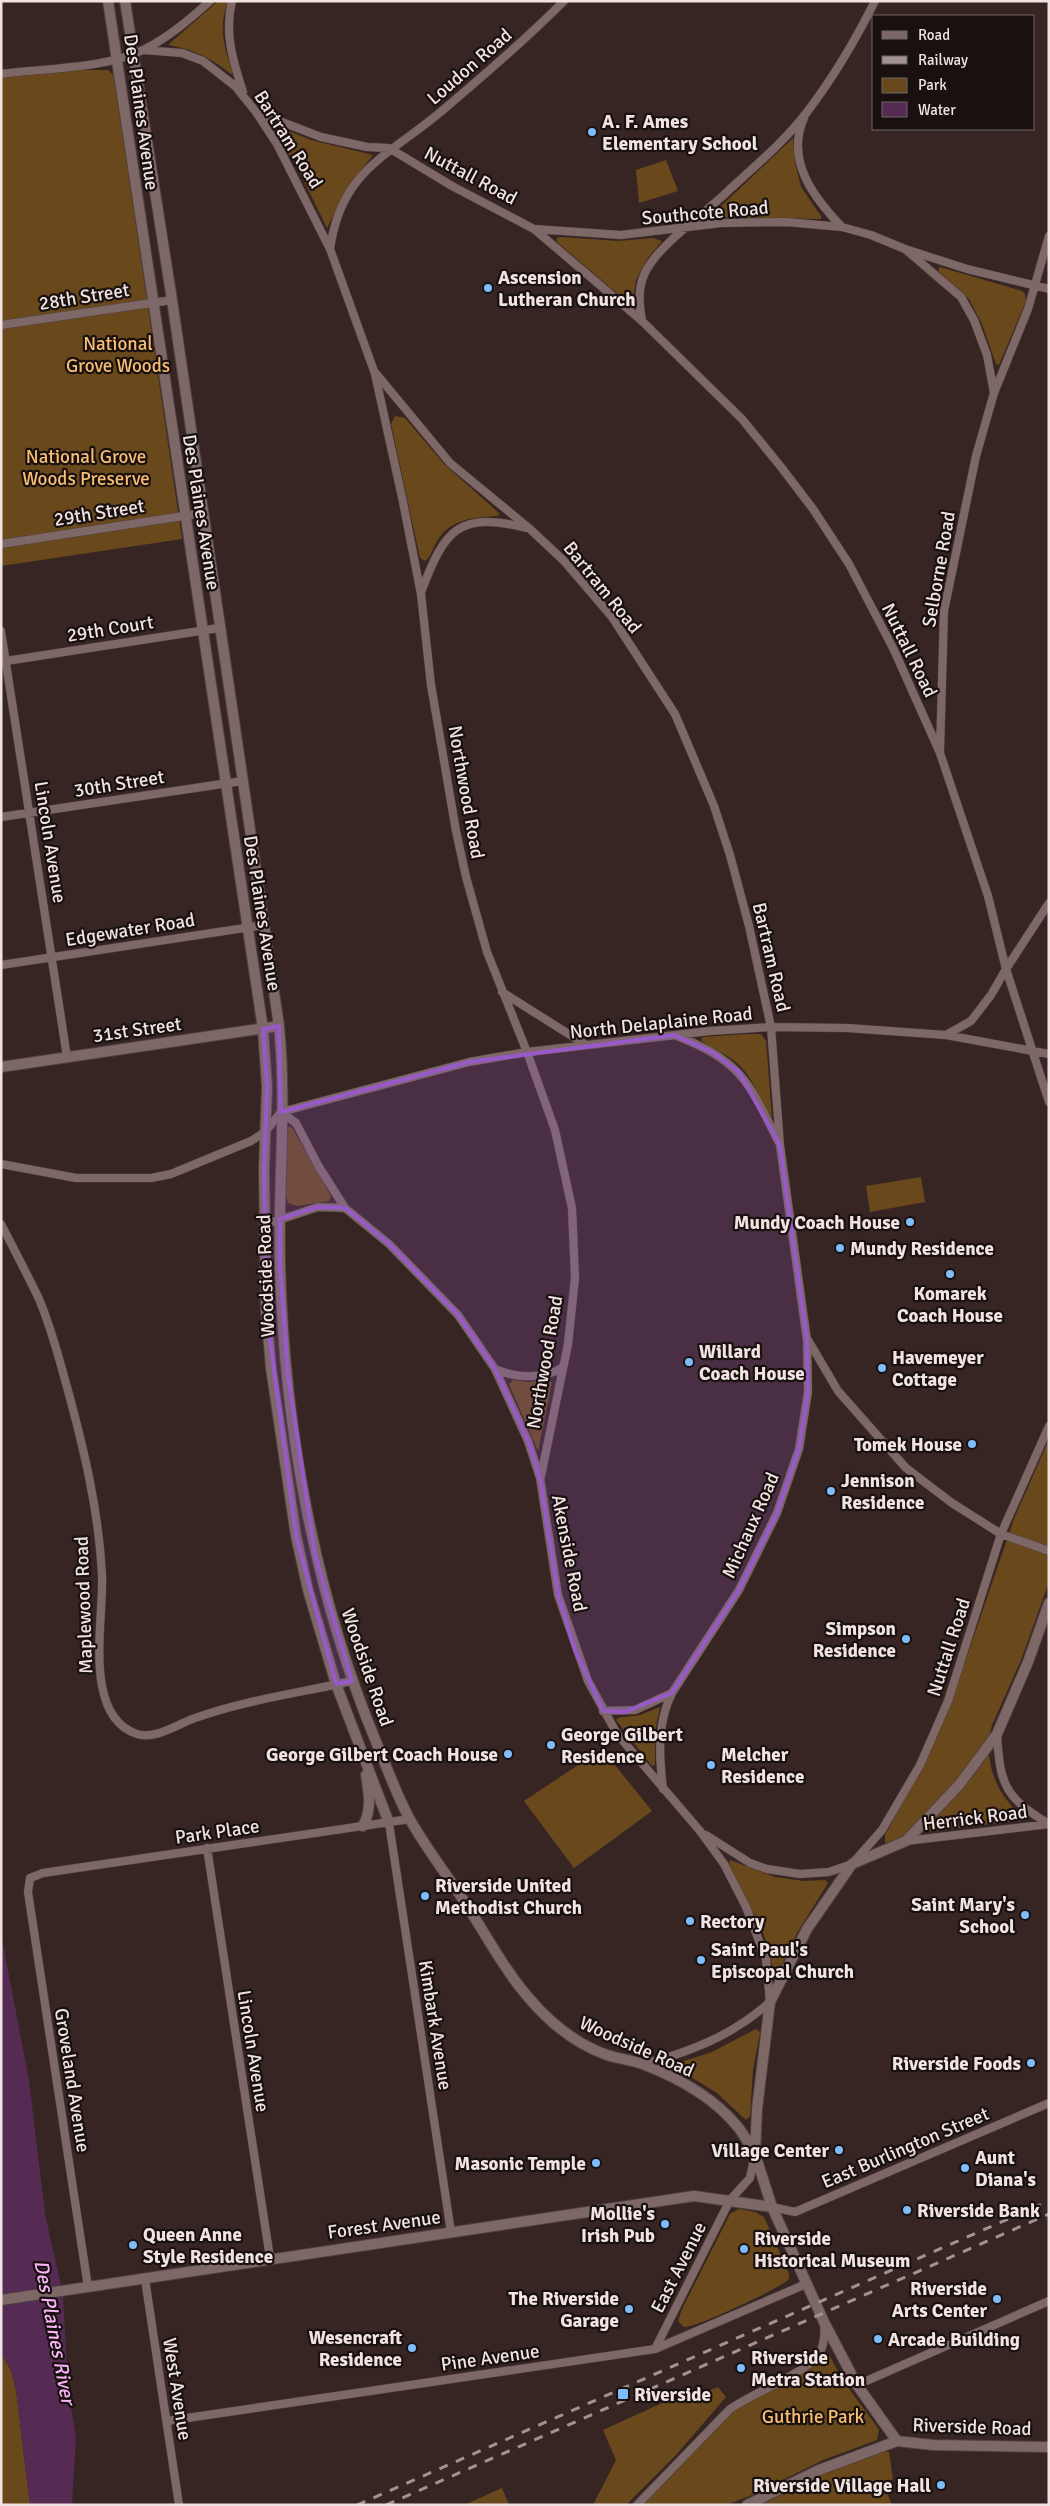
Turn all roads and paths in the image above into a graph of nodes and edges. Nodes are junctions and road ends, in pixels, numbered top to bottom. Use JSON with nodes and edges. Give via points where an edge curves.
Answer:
{"nodes":[{"id":1,"x":108,"y":1,"type":"edge"},
{"id":2,"x":125,"y":1,"type":"edge"},
{"id":3,"x":210,"y":1,"type":"edge"},
{"id":4,"x":232,"y":1,"type":"edge"},
{"id":5,"x":564,"y":1,"type":"edge"},
{"id":6,"x":876,"y":1,"type":"edge"},
{"id":7,"x":144,"y":50,"type":"junction"},
{"id":8,"x":133,"y":53,"type":"junction"},
{"id":9,"x":117,"y":58,"type":"junction"},
{"id":10,"x":1,"y":74,"type":"edge"},
{"id":11,"x":245,"y":98,"type":"junction"},
{"id":12,"x":256,"y":112,"type":"junction"},
{"id":13,"x":807,"y":112,"type":"junction"},
{"id":14,"x":389,"y":148,"type":"junction"},
{"id":15,"x":691,"y":225,"type":"junction"},
{"id":16,"x":842,"y":227,"type":"junction"},
{"id":17,"x":534,"y":229,"type":"junction"},
{"id":18,"x":1049,"y":236,"type":"edge"},
{"id":19,"x":330,"y":249,"type":"junction"},
{"id":20,"x":905,"y":249,"type":"junction"},
{"id":21,"x":1033,"y":286,"type":"junction"},
{"id":22,"x":1049,"y":289,"type":"edge"},
{"id":23,"x":172,"y":300,"type":"junction"},
{"id":24,"x":153,"y":302,"type":"junction"},
{"id":25,"x":642,"y":321,"type":"junction"},
{"id":26,"x":1,"y":325,"type":"edge"},
{"id":27,"x":374,"y":371,"type":"junction"},
{"id":28,"x":994,"y":394,"type":"junction"},
{"id":29,"x":202,"y":514,"type":"junction"},
{"id":30,"x":185,"y":516,"type":"junction"},
{"id":31,"x":530,"y":529,"type":"junction"},
{"id":32,"x":1,"y":544,"type":"edge"},
{"id":33,"x":421,"y":594,"type":"junction"},
{"id":34,"x":219,"y":628,"type":"junction"},
{"id":35,"x":202,"y":630,"type":"junction"},
{"id":36,"x":1,"y":631,"type":"edge"},
{"id":37,"x":6,"y":661,"type":"junction"},
{"id":38,"x":940,"y":753,"type":"junction"},
{"id":39,"x":242,"y":781,"type":"junction"},
{"id":40,"x":226,"y":783,"type":"junction"},
{"id":41,"x":30,"y":813,"type":"junction"},
{"id":42,"x":1,"y":817,"type":"edge"},
{"id":43,"x":1049,"y":903,"type":"edge"},
{"id":44,"x":264,"y":925,"type":"junction"},
{"id":45,"x":248,"y":928,"type":"junction"},
{"id":46,"x":53,"y":958,"type":"junction"},
{"id":47,"x":1,"y":965,"type":"edge"},
{"id":48,"x":1006,"y":969,"type":"junction"},
{"id":49,"x":502,"y":992,"type":"junction"},
{"id":50,"x":279,"y":1026,"type":"junction"},
{"id":51,"x":771,"y":1027,"type":"junction"},
{"id":52,"x":263,"y":1029,"type":"junction"},
{"id":53,"x":674,"y":1035,"type":"junction"},
{"id":54,"x":946,"y":1035,"type":"junction"},
{"id":55,"x":586,"y":1045,"type":"junction"},
{"id":56,"x":527,"y":1052,"type":"junction"},
{"id":57,"x":1033,"y":1052,"type":"junction"},
{"id":58,"x":1049,"y":1054,"type":"edge"},
{"id":59,"x":67,"y":1057,"type":"junction"},
{"id":60,"x":1,"y":1067,"type":"edge"},
{"id":61,"x":1049,"y":1102,"type":"edge"},
{"id":62,"x":281,"y":1112,"type":"junction"},
{"id":63,"x":265,"y":1132,"type":"junction"},
{"id":64,"x":780,"y":1145,"type":"junction"},
{"id":65,"x":1,"y":1164,"type":"edge"},
{"id":66,"x":345,"y":1208,"type":"junction"},
{"id":67,"x":280,"y":1219,"type":"junction"},
{"id":68,"x":1,"y":1224,"type":"edge"},
{"id":69,"x":264,"y":1225,"type":"junction"},
{"id":70,"x":807,"y":1340,"type":"junction"},
{"id":71,"x":562,"y":1366,"type":"junction"},
{"id":72,"x":495,"y":1369,"type":"junction"},
{"id":73,"x":1049,"y":1426,"type":"edge"},
{"id":74,"x":540,"y":1478,"type":"junction"},
{"id":75,"x":1001,"y":1534,"type":"junction"},
{"id":76,"x":1049,"y":1551,"type":"edge"},
{"id":77,"x":1049,"y":1603,"type":"edge"},
{"id":78,"x":352,"y":1681,"type":"junction"},
{"id":79,"x":336,"y":1684,"type":"junction"},
{"id":80,"x":672,"y":1693,"type":"junction"},
{"id":81,"x":603,"y":1711,"type":"junction"},
{"id":82,"x":997,"y":1734,"type":"junction"},
{"id":83,"x":364,"y":1759,"type":"junction"},
{"id":84,"x":664,"y":1790,"type":"junction"},
{"id":85,"x":410,"y":1819,"type":"junction"},
{"id":86,"x":389,"y":1823,"type":"junction"},
{"id":87,"x":1049,"y":1824,"type":"edge"},
{"id":88,"x":363,"y":1826,"type":"junction"},
{"id":89,"x":700,"y":1831,"type":"junction"},
{"id":90,"x":906,"y":1841,"type":"junction"},
{"id":91,"x":207,"y":1848,"type":"junction"},
{"id":92,"x":852,"y":1864,"type":"junction"},
{"id":93,"x":30,"y":1878,"type":"joint"},
{"id":94,"x":770,"y":2002,"type":"junction"},
{"id":95,"x":643,"y":2064,"type":"junction"},
{"id":96,"x":1049,"y":2103,"type":"edge"},
{"id":97,"x":755,"y":2154,"type":"junction"},
{"id":98,"x":730,"y":2200,"type":"junction"},
{"id":99,"x":772,"y":2207,"type":"junction"},
{"id":100,"x":451,"y":2232,"type":"junction"},
{"id":101,"x":270,"y":2258,"type":"junction"},
{"id":102,"x":145,"y":2278,"type":"junction"},
{"id":103,"x":806,"y":2284,"type":"junction"},
{"id":104,"x":88,"y":2288,"type":"junction"},
{"id":105,"x":1,"y":2300,"type":"edge"},
{"id":106,"x":1049,"y":2300,"type":"edge"},
{"id":107,"x":824,"y":2322,"type":"junction"},
{"id":108,"x":655,"y":2349,"type":"junction"},
{"id":109,"x":857,"y":2385,"type":"junction"},
{"id":110,"x":167,"y":2421,"type":"junction"},
{"id":111,"x":898,"y":2441,"type":"junction"},
{"id":112,"x":1047,"y":2446,"type":"edge"},
{"id":113,"x":179,"y":2505,"type":"edge"},
{"id":114,"x":637,"y":2505,"type":"edge"},
{"id":115,"x":747,"y":2505,"type":"edge"}],
"edges":[{"from":1,"to":9,"type":"street","name":"Des Plaines Avenue"},
{"from":2,"to":8,"type":"street","name":"Des Plaines Avenue"},
{"from":3,"to":7,"type":"street","via":[[177,29]]},
{"from":4,"to":11,"type":"street","via":[[228,15],[229,38]]},
{"from":5,"to":14,"type":"street","name":"Loudon Road","via":[[508,55],[428,122]]},
{"from":6,"to":13,"type":"street"},
{"from":7,"to":8,"type":"street"},
{"from":7,"to":11,"type":"street","name":"Bartram Road","via":[[192,56],[222,74]]},
{"from":8,"to":9,"type":"street"},
{"from":8,"to":23,"type":"street","name":"Des Plaines Avenue"},
{"from":9,"to":10,"type":"street","via":[[88,65]]},
{"from":9,"to":24,"type":"street","name":"Des Plaines Avenue"},
{"from":11,"to":12,"type":"street","name":"Bartram Road"},
{"from":12,"to":14,"type":"street","name":"Nuttall Road","via":[[321,137],[367,147]]},
{"from":12,"to":19,"type":"street","name":"Bartram Road","via":[[277,144]]},
{"from":13,"to":15,"type":"street","via":[[764,158]]},
{"from":13,"to":16,"type":"street","via":[[799,134],[802,173],[816,199]]},
{"from":14,"to":17,"type":"street","name":"Nuttall Road"},
{"from":14,"to":19,"type":"street","name":"Bartram Road","via":[[348,194],[333,230]]},
{"from":15,"to":16,"type":"street","name":"Southcote Road","via":[[786,222]]},
{"from":15,"to":17,"type":"street","name":"Southcote Road","via":[[621,235]]},
{"from":15,"to":25,"type":"street","via":[[655,256],[646,271],[639,294]]},
{"from":16,"to":20,"type":"street","name":"Southcote Road"},
{"from":17,"to":25,"type":"street","name":"Nuttall Road"},
{"from":18,"to":21,"type":"street","name":"Selborne Road"},
{"from":19,"to":27,"type":"street","name":"Bartram Road"},
{"from":20,"to":21,"type":"street","name":"Southcote Road"},
{"from":20,"to":28,"type":"street","name":"Selborne Road","via":[[961,297],[987,355]]},
{"from":21,"to":22,"type":"street","name":"Southcote Road"},
{"from":21,"to":28,"type":"street","name":"Selborne Road","via":[[1028,309]]},
{"from":23,"to":24,"type":"street","name":"28th Street"},
{"from":23,"to":29,"type":"street","name":"Des Plaines Avenue"},
{"from":24,"to":26,"type":"street","name":"28th Street"},
{"from":24,"to":30,"type":"street","name":"Des Plaines Avenue"},
{"from":25,"to":38,"type":"street","name":"Nuttall Road","via":[[742,419],[813,509],[853,572],[894,650]]},
{"from":27,"to":31,"type":"street","name":"Bartram Road","via":[[450,463]]},
{"from":27,"to":33,"type":"street","name":"Northwood Road"},
{"from":28,"to":38,"type":"street","name":"Selborne Road","via":[[976,456],[944,611]]},
{"from":29,"to":30,"type":"street","name":"29th Street"},
{"from":29,"to":34,"type":"street","name":"Des Plaines Avenue"},
{"from":30,"to":32,"type":"street","name":"29th Street"},
{"from":30,"to":35,"type":"street","name":"Des Plaines Avenue"},
{"from":31,"to":33,"type":"street","name":"Northwood Road","via":[[509,524],[466,524],[441,546]]},
{"from":31,"to":51,"type":"street","name":"Bartram Road","via":[[564,561],[612,617],[675,714],[714,806],[730,855]]},
{"from":33,"to":49,"type":"street","name":"Northwood Road","via":[[431,685],[456,831],[487,952]]},
{"from":34,"to":35,"type":"street","name":"29th Court"},
{"from":34,"to":39,"type":"street","name":"Des Plaines Avenue"},
{"from":35,"to":37,"type":"street","name":"29th Court"},
{"from":35,"to":40,"type":"street","name":"Des Plaines Avenue"},
{"from":36,"to":37,"type":"street","name":"Lincoln Avenue"},
{"from":37,"to":41,"type":"street","name":"Lincoln Avenue"},
{"from":38,"to":48,"type":"street","name":"Nuttall Road","via":[[988,896]]},
{"from":39,"to":40,"type":"street","name":"30th Street"},
{"from":39,"to":44,"type":"street","name":"Des Plaines Avenue"},
{"from":40,"to":41,"type":"street","name":"30th Street"},
{"from":40,"to":45,"type":"street","name":"Des Plaines Avenue"},
{"from":41,"to":42,"type":"street","name":"30th Street"},
{"from":41,"to":46,"type":"street","name":"Lincoln Avenue"},
{"from":43,"to":48,"type":"street"},
{"from":44,"to":45,"type":"street","name":"Edgewater Road"},
{"from":44,"to":50,"type":"street","name":"Des Plaines Avenue"},
{"from":45,"to":46,"type":"street","name":"Edgewater Road"},
{"from":45,"to":52,"type":"street","name":"Des Plaines Avenue"},
{"from":46,"to":47,"type":"street","name":"Edgewater Road"},
{"from":46,"to":59,"type":"street","name":"Lincoln Avenue"},
{"from":48,"to":54,"type":"street","via":[[971,1020]]},
{"from":48,"to":57,"type":"street","name":"Nuttall Road"},
{"from":49,"to":55,"type":"street"},
{"from":49,"to":56,"type":"street","name":"Northwood Road"},
{"from":50,"to":52,"type":"street","name":"31st Street"},
{"from":50,"to":62,"type":"street","name":"Woodside Road","via":[[283,1087]]},
{"from":51,"to":53,"type":"street","name":"North Delaplaine Road"},
{"from":51,"to":54,"type":"street","name":"North Delaplaine Road"},
{"from":51,"to":64,"type":"street","name":"Michaux Road"},
{"from":52,"to":59,"type":"street","name":"31st Street"},
{"from":52,"to":63,"type":"street","name":"Woodside Road","via":[[267,1087]]},
{"from":53,"to":55,"type":"street","name":"North Delaplaine Road"},
{"from":53,"to":64,"type":"street","name":"Michaux Road","via":[[712,1052],[738,1072],[751,1087]]},
{"from":54,"to":57,"type":"street","name":"North Delaplaine Road"},
{"from":55,"to":56,"type":"street","name":"North Delaplaine Road"},
{"from":56,"to":62,"type":"street","name":"North Delaplaine Road","via":[[469,1062]]},
{"from":56,"to":71,"type":"street","name":"Northwood Road","via":[[555,1130],[572,1208],[575,1278],[568,1344]]},
{"from":57,"to":58,"type":"street","name":"North Delaplaine Road"},
{"from":57,"to":61,"type":"street"},
{"from":59,"to":60,"type":"street","name":"31st Street"},
{"from":62,"to":63,"type":"street"},
{"from":62,"to":66,"type":"street","name":"Akenside Road","via":[[296,1123]]},
{"from":62,"to":67,"type":"street","name":"Woodside Road"},
{"from":63,"to":65,"type":"street","via":[[194,1166],[151,1178],[76,1178]]},
{"from":63,"to":69,"type":"street","name":"Woodside Road"},
{"from":64,"to":70,"type":"street","name":"Michaux Road"},
{"from":66,"to":67,"type":"street","via":[[318,1207]]},
{"from":66,"to":72,"type":"street","name":"Akenside Road","via":[[389,1244],[458,1315]]},
{"from":67,"to":69,"type":"street"},
{"from":67,"to":78,"type":"street","name":"Woodside Road","via":[[284,1327],[295,1432],[315,1554]]},
{"from":68,"to":79,"type":"street","name":"Maplewood Road","via":[[50,1329],[79,1433],[93,1495],[100,1552],[102,1684],[114,1719],[130,1731],[151,1735],[210,1712]]},
{"from":69,"to":79,"type":"street","name":"Woodside Road","via":[[271,1368],[296,1536],[308,1590]]},
{"from":70,"to":75,"type":"street","via":[[838,1391],[906,1468]]},
{"from":70,"to":80,"type":"street","name":"Michaux Road","via":[[808,1392],[799,1449],[778,1513],[739,1590]]},
{"from":71,"to":72,"type":"street","via":[[548,1373],[527,1376]]},
{"from":71,"to":74,"type":"street","name":"Northwood Road"},
{"from":72,"to":74,"type":"street","name":"Akenside Road","via":[[528,1440]]},
{"from":73,"to":75,"type":"street","name":"Nuttall Road"},
{"from":74,"to":81,"type":"street","name":"Akenside Road","via":[[558,1595],[578,1658]]},
{"from":75,"to":76,"type":"street"},
{"from":75,"to":92,"type":"street","name":"Nuttall Road","via":[[948,1701],[920,1765],[882,1830]]},
{"from":77,"to":82,"type":"street"},
{"from":78,"to":79,"type":"street","name":"Maplewood Road"},
{"from":78,"to":85,"type":"street","name":"Woodside Road"},
{"from":79,"to":83,"type":"street","name":"Woodside Road"},
{"from":80,"to":81,"type":"street","via":[[635,1710]]},
{"from":80,"to":84,"type":"street","name":"Michaux Road","via":[[665,1706],[660,1735]]},
{"from":81,"to":84,"type":"street","name":"Akenside Road","via":[[617,1734]]},
{"from":82,"to":87,"type":"street","via":[[999,1767],[1008,1792],[1025,1810]]},
{"from":82,"to":90,"type":"street","via":[[959,1785]]},
{"from":83,"to":86,"type":"street","name":"Woodside Road"},
{"from":83,"to":88,"type":"street","via":[[370,1802]]},
{"from":84,"to":89,"type":"street","name":"Akenside Road"},
{"from":85,"to":86,"type":"street","name":"Park Place"},
{"from":85,"to":95,"type":"street","name":"Woodside Road","via":[[532,2003],[574,2039],[608,2055]]},
{"from":86,"to":88,"type":"street","name":"Park Place"},
{"from":86,"to":100,"type":"street","name":"Kimbark Avenue"},
{"from":87,"to":90,"type":"street","name":"Herrick Road"},
{"from":88,"to":91,"type":"street","name":"Park Place"},
{"from":89,"to":92,"type":"street","name":"Akenside Road","via":[[736,1856],[784,1873],[816,1874]]},
{"from":89,"to":94,"type":"street","name":"Akenside Road","via":[[724,1864],[746,1907],[766,1959]]},
{"from":90,"to":92,"type":"street"},
{"from":91,"to":93,"type":"street","name":"Park Place","via":[[38,1874]]},
{"from":91,"to":101,"type":"street","name":"Lincoln Avenue"},
{"from":92,"to":94,"type":"street","via":[[807,1928]]},
{"from":93,"to":104,"type":"street","name":"Groveland Avenue","via":[[28,1892]]},
{"from":94,"to":95,"type":"street","via":[[753,2018],[716,2040]]},
{"from":94,"to":97,"type":"street"},
{"from":95,"to":97,"type":"street","name":"Woodside Road","via":[[687,2085],[720,2109],[740,2129]]},
{"from":96,"to":99,"type":"street","name":"East Burlington Street","via":[[795,2212]]},
{"from":97,"to":98,"type":"street","name":"East Avenue","via":[[750,2178]]},
{"from":97,"to":99,"type":"street","name":"Riverside Road"},
{"from":98,"to":99,"type":"street","name":"Forest Avenue"},
{"from":98,"to":100,"type":"street","name":"Forest Avenue","via":[[694,2196]]},
{"from":98,"to":108,"type":"street","name":"East Avenue"},
{"from":99,"to":103,"type":"street","name":"Riverside Road"},
{"from":100,"to":101,"type":"street","name":"Forest Avenue"},
{"from":101,"to":102,"type":"street","name":"Forest Avenue"},
{"from":102,"to":104,"type":"street","name":"Forest Avenue"},
{"from":102,"to":110,"type":"street","name":"West Avenue"},
{"from":103,"to":107,"type":"street","name":"Riverside Road"},
{"from":103,"to":108,"type":"street","name":"Pine Avenue"},
{"from":104,"to":105,"type":"street","name":"Forest Avenue"},
{"from":106,"to":109,"type":"street"},
{"from":107,"to":109,"type":"street","name":"Riverside Road"},
{"from":107,"to":114,"type":"street","via":[[821,2351],[816,2359],[730,2409]]},
{"from":108,"to":110,"type":"street","name":"Pine Avenue"},
{"from":109,"to":111,"type":"street","name":"Riverside Road"},
{"from":110,"to":113,"type":"street","name":"West Avenue"},
{"from":111,"to":112,"type":"street","name":"Riverside Road"},
{"from":111,"to":115,"type":"street","via":[[819,2470]]}]}
